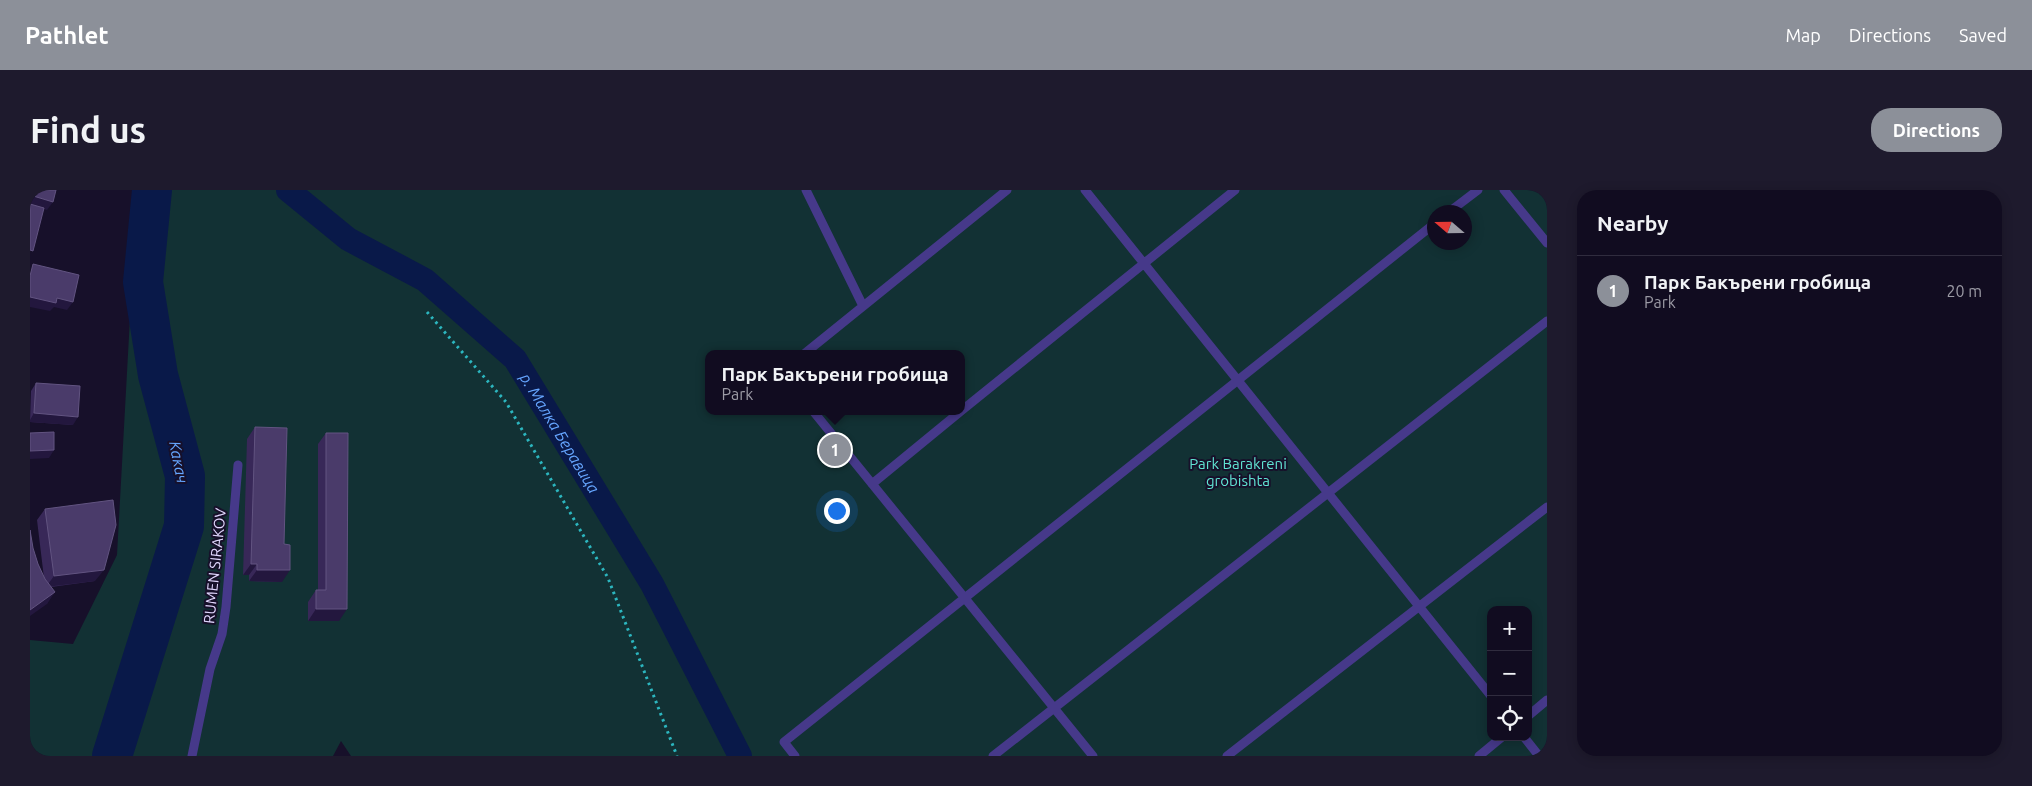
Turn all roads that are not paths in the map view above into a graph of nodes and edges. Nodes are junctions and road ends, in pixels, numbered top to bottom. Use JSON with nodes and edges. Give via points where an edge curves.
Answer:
{"nodes":[{"id":1,"x":806,"y":190,"type":"edge"},
{"id":2,"x":1007,"y":190,"type":"edge"},
{"id":3,"x":1085,"y":190,"type":"edge"},
{"id":4,"x":1235,"y":190,"type":"edge"},
{"id":5,"x":1478,"y":190,"type":"edge"},
{"id":6,"x":1504,"y":190,"type":"edge"},
{"id":7,"x":1458,"y":205,"type":"edge"},
{"id":8,"x":1427,"y":230,"type":"edge"},
{"id":9,"x":1547,"y":243,"type":"edge"},
{"id":10,"x":1143,"y":262,"type":"junction"},
{"id":11,"x":863,"y":306,"type":"junction"},
{"id":12,"x":1547,"y":321,"type":"edge"},
{"id":13,"x":809,"y":350,"type":"edge"},
{"id":14,"x":1238,"y":381,"type":"junction"},
{"id":15,"x":965,"y":408,"type":"edge"},
{"id":16,"x":816,"y":415,"type":"edge"},
{"id":17,"x":956,"y":415,"type":"edge"},
{"id":18,"x":238,"y":465,"type":"dead end"},
{"id":19,"x":872,"y":484,"type":"junction"},
{"id":20,"x":1328,"y":493,"type":"junction"},
{"id":21,"x":1547,"y":507,"type":"edge"},
{"id":22,"x":965,"y":598,"type":"junction"},
{"id":23,"x":1419,"y":606,"type":"junction"},
{"id":24,"x":1487,"y":691,"type":"edge"},
{"id":25,"x":1547,"y":700,"type":"edge"},
{"id":26,"x":1054,"y":708,"type":"junction"},
{"id":27,"x":1532,"y":713,"type":"edge"},
{"id":28,"x":1497,"y":741,"type":"edge"},
{"id":29,"x":1527,"y":741,"type":"edge"},
{"id":30,"x":192,"y":756,"type":"edge"},
{"id":31,"x":795,"y":756,"type":"edge"},
{"id":32,"x":993,"y":756,"type":"edge"},
{"id":33,"x":1093,"y":756,"type":"edge"},
{"id":34,"x":1227,"y":756,"type":"edge"},
{"id":35,"x":1478,"y":756,"type":"edge"},
{"id":36,"x":1539,"y":756,"type":"edge"}],
"edges":[{"from":1,"to":11,"type":"lane"},
{"from":2,"to":11,"type":"lane"},
{"from":3,"to":10,"type":"lane"},
{"from":4,"to":10,"type":"lane"},
{"from":5,"to":7,"type":"lane"},
{"from":6,"to":9,"type":"lane"},
{"from":8,"to":14,"type":"lane"},
{"from":10,"to":14,"type":"lane"},
{"from":10,"to":15,"type":"lane"},
{"from":11,"to":13,"type":"lane"},
{"from":12,"to":20,"type":"lane"},
{"from":14,"to":20,"type":"lane"},
{"from":14,"to":22,"type":"lane"},
{"from":16,"to":19,"type":"lane"},
{"from":17,"to":19,"type":"lane"},
{"from":18,"to":30,"type":"lane","name":"RUMEN SIRAKOV","via":[[222,634],[210,669]]},
{"from":19,"to":22,"type":"lane"},
{"from":20,"to":23,"type":"lane"},
{"from":20,"to":26,"type":"lane"},
{"from":21,"to":23,"type":"lane"},
{"from":22,"to":26,"type":"lane"},
{"from":22,"to":31,"type":"lane","via":[[784,742]]},
{"from":23,"to":24,"type":"lane"},
{"from":23,"to":34,"type":"lane"},
{"from":25,"to":27,"type":"lane"},
{"from":26,"to":32,"type":"lane"},
{"from":26,"to":33,"type":"lane"},
{"from":28,"to":35,"type":"lane"},
{"from":29,"to":36,"type":"lane"}]}
